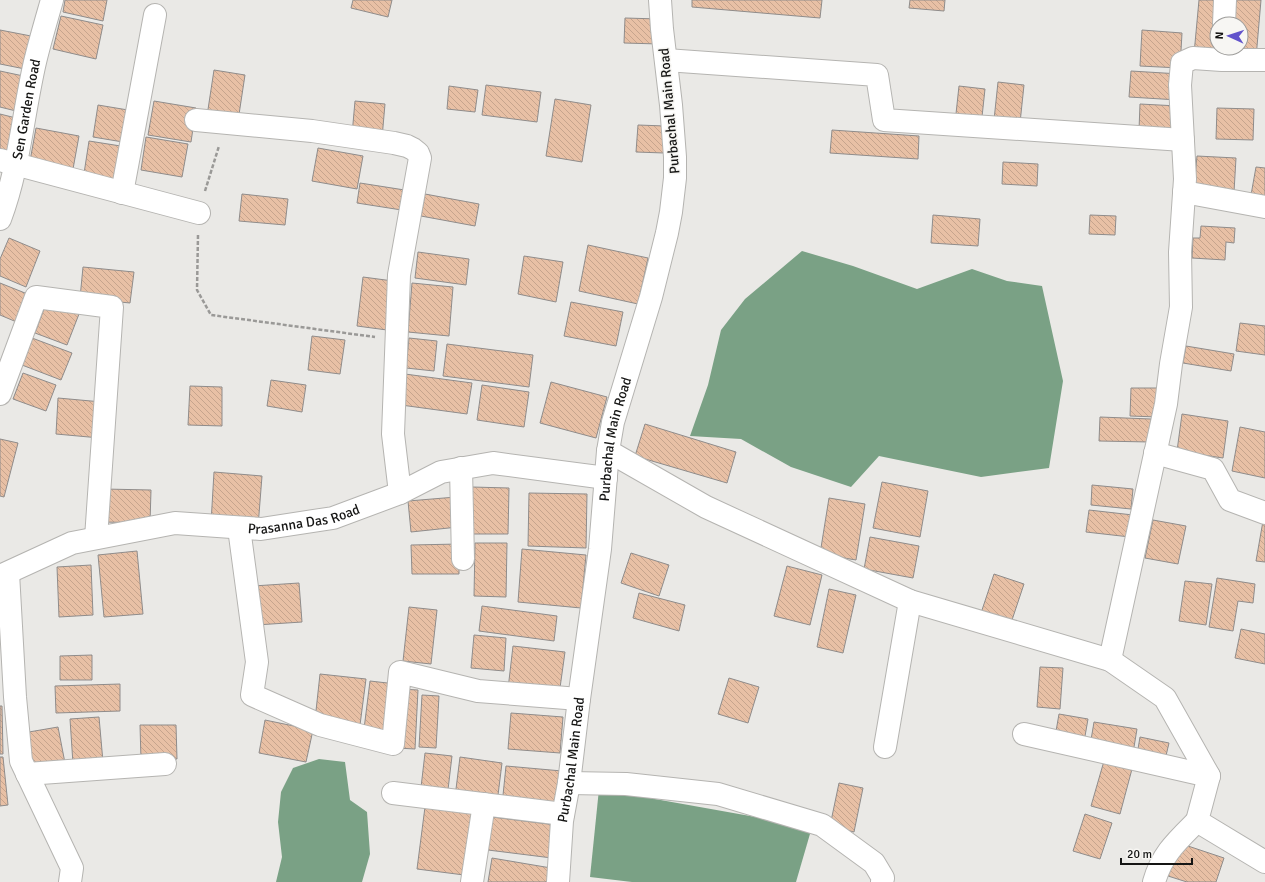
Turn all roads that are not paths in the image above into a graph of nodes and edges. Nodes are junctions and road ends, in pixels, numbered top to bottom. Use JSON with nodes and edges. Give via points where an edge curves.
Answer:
{"nodes":[{"id":1,"x":52,"y":0,"type":"edge"},
{"id":2,"x":660,"y":0,"type":"edge"},
{"id":3,"x":1225,"y":0,"type":"edge"},
{"id":4,"x":155,"y":15,"type":"dead end"},
{"id":5,"x":1224,"y":16,"type":"edge"},
{"id":6,"x":1209,"y":56,"type":"edge"},
{"id":7,"x":1236,"y":56,"type":"edge"},
{"id":8,"x":666,"y":60,"type":"junction"},
{"id":9,"x":1265,"y":60,"type":"edge"},
{"id":10,"x":196,"y":120,"type":"dead end"},
{"id":11,"x":1183,"y":140,"type":"junction"},
{"id":12,"x":8,"y":162,"type":"edge"},
{"id":13,"x":1184,"y":192,"type":"junction"},
{"id":14,"x":122,"y":193,"type":"junction"},
{"id":15,"x":1265,"y":207,"type":"edge"},
{"id":16,"x":199,"y":213,"type":"road end"},
{"id":17,"x":0,"y":219,"type":"edge"},
{"id":18,"x":0,"y":394,"type":"edge"},
{"id":19,"x":608,"y":451,"type":"junction"},
{"id":20,"x":1155,"y":453,"type":"junction"},
{"id":21,"x":461,"y":468,"type":"junction"},
{"id":22,"x":606,"y":478,"type":"junction"},
{"id":23,"x":400,"y":493,"type":"junction"},
{"id":24,"x":1265,"y":513,"type":"edge"},
{"id":25,"x":239,"y":528,"type":"junction"},
{"id":26,"x":96,"y":538,"type":"junction"},
{"id":27,"x":464,"y":559,"type":"dead end"},
{"id":28,"x":4,"y":574,"type":"edge"},
{"id":29,"x":910,"y":601,"type":"junction"},
{"id":30,"x":1110,"y":660,"type":"junction"},
{"id":31,"x":579,"y":699,"type":"junction"},
{"id":32,"x":1024,"y":734,"type":"dead end"},
{"id":33,"x":885,"y":747,"type":"dead end"},
{"id":34,"x":165,"y":764,"type":"dead end"},
{"id":35,"x":28,"y":774,"type":"junction"},
{"id":36,"x":1209,"y":776,"type":"junction"},
{"id":37,"x":570,"y":783,"type":"junction"},
{"id":38,"x":393,"y":793,"type":"dead end"},
{"id":39,"x":484,"y":804,"type":"junction"},
{"id":40,"x":563,"y":814,"type":"junction"},
{"id":41,"x":1197,"y":821,"type":"junction"},
{"id":42,"x":1265,"y":862,"type":"edge"},
{"id":43,"x":70,"y":882,"type":"edge"},
{"id":44,"x":472,"y":882,"type":"edge"},
{"id":45,"x":558,"y":882,"type":"edge"},
{"id":46,"x":882,"y":882,"type":"edge"},
{"id":47,"x":1154,"y":882,"type":"edge"}],
"edges":[{"from":1,"to":12,"type":"street","name":"Sen Garden Road"},
{"from":2,"to":8,"type":"street","name":"Purbachal Main Road"},
{"from":3,"to":5,"type":"street"},
{"from":4,"to":14,"type":"street"},
{"from":6,"to":11,"type":"street","via":[[1182,63],[1180,85]]},
{"from":7,"to":9,"type":"street"},
{"from":8,"to":11,"type":"street","via":[[877,75],[884,120]]},
{"from":8,"to":19,"type":"street","name":"Purbachal Main Road","via":[[675,157],[671,212],[651,297],[613,422]]},
{"from":10,"to":23,"type":"street","via":[[312,131],[394,143],[407,146],[418,153],[420,158],[417,180],[399,275],[393,434]]},
{"from":11,"to":13,"type":"street"},
{"from":12,"to":14,"type":"street"},
{"from":12,"to":17,"type":"street","name":"Sen Garden Road","via":[[7,200]]},
{"from":13,"to":15,"type":"street"},
{"from":13,"to":20,"type":"street","via":[[1180,252],[1181,307],[1166,404]]},
{"from":14,"to":16,"type":"street"},
{"from":18,"to":26,"type":"street","via":[[36,297],[112,307]]},
{"from":19,"to":22,"type":"street","name":"Purbachal Main Road"},
{"from":19,"to":29,"type":"street","via":[[706,507]]},
{"from":20,"to":24,"type":"street","via":[[1213,469],[1230,500]]},
{"from":20,"to":30,"type":"street"},
{"from":21,"to":22,"type":"street","name":"Prasanna Das Road","via":[[493,463]]},
{"from":21,"to":23,"type":"street","name":"Prasanna Das Road","via":[[441,472]]},
{"from":21,"to":27,"type":"street"},
{"from":22,"to":31,"type":"street","name":"Purbachal Main Road","via":[[600,549]]},
{"from":23,"to":25,"type":"street","name":"Prasanna Das Road","via":[[333,518],[261,529]]},
{"from":25,"to":26,"type":"street","name":"Prasanna Das Road","via":[[175,523]]},
{"from":25,"to":31,"type":"street","via":[[257,662],[252,695],[320,725],[393,744],[400,672],[478,691]]},
{"from":26,"to":28,"type":"street","name":"Prasanna Das Road","via":[[72,543]]},
{"from":28,"to":35,"type":"street","via":[[22,761]]},
{"from":29,"to":30,"type":"street"},
{"from":29,"to":33,"type":"street"},
{"from":30,"to":36,"type":"street","via":[[1165,698]]},
{"from":31,"to":37,"type":"street","name":"Purbachal Main Road"},
{"from":32,"to":36,"type":"street"},
{"from":34,"to":35,"type":"street"},
{"from":35,"to":43,"type":"street","via":[[72,868]]},
{"from":36,"to":41,"type":"street"},
{"from":37,"to":40,"type":"street","name":"Purbachal Main Road"},
{"from":37,"to":46,"type":"street","via":[[626,784],[718,794],[822,825],[874,863],[883,878]]},
{"from":38,"to":39,"type":"street"},
{"from":39,"to":40,"type":"street"},
{"from":39,"to":44,"type":"street"},
{"from":40,"to":45,"type":"street","name":"Purbachal Main Road"},
{"from":41,"to":42,"type":"street"},
{"from":41,"to":47,"type":"street","via":[[1170,848]]}]}
